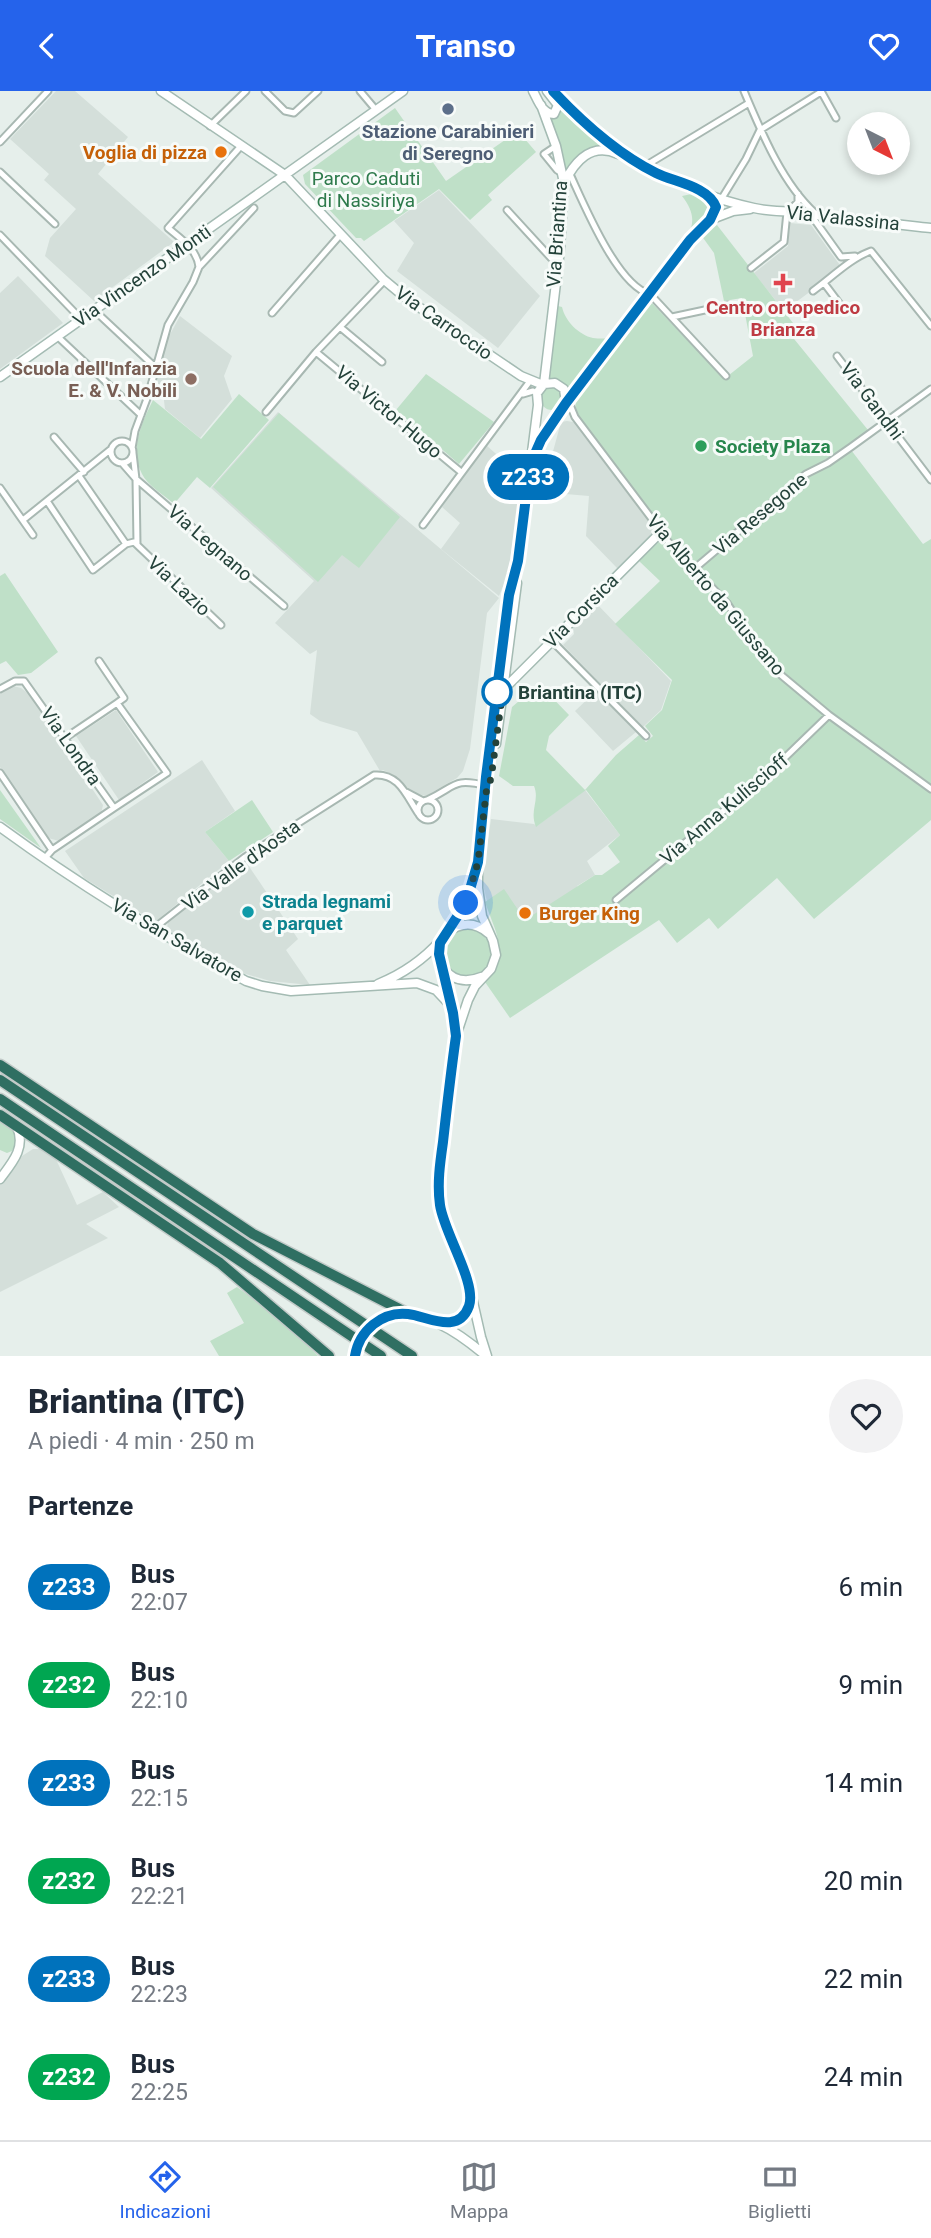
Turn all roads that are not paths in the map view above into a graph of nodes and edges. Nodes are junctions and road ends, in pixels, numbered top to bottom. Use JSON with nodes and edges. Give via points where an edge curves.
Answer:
{"nodes":[{"id":1,"x":48,"y":91,"type":"edge"},
{"id":2,"x":161,"y":91,"type":"edge"},
{"id":3,"x":246,"y":91,"type":"edge"},
{"id":4,"x":265,"y":91,"type":"edge"},
{"id":5,"x":318,"y":91,"type":"edge"},
{"id":6,"x":403,"y":91,"type":"edge"},
{"id":7,"x":533,"y":91,"type":"edge"},
{"id":8,"x":547,"y":91,"type":"edge"},
{"id":9,"x":553,"y":91,"type":"edge"},
{"id":10,"x":744,"y":91,"type":"edge"},
{"id":11,"x":821,"y":91,"type":"edge"},
{"id":12,"x":365,"y":93,"type":"edge"},
{"id":13,"x":749,"y":103,"type":"junction"},
{"id":14,"x":541,"y":105,"type":"junction"},
{"id":15,"x":376,"y":110,"type":"junction"},
{"id":16,"x":836,"y":118,"type":"dead end"},
{"id":17,"x":210,"y":125,"type":"junction"},
{"id":18,"x":760,"y":130,"type":"junction"},
{"id":19,"x":0,"y":142,"type":"edge"},
{"id":20,"x":241,"y":146,"type":"junction"},
{"id":21,"x":556,"y":146,"type":"junction"},
{"id":22,"x":645,"y":166,"type":"junction"},
{"id":23,"x":0,"y":172,"type":"edge"},
{"id":24,"x":566,"y":173,"type":"junction"},
{"id":25,"x":655,"y":173,"type":"junction"},
{"id":26,"x":285,"y":175,"type":"junction"},
{"id":27,"x":564,"y":183,"type":"joint"},
{"id":28,"x":797,"y":194,"type":"junction"},
{"id":29,"x":709,"y":195,"type":"junction"},
{"id":30,"x":722,"y":198,"type":"junction"},
{"id":31,"x":254,"y":208,"type":"dead end"},
{"id":32,"x":755,"y":208,"type":"junction"},
{"id":33,"x":507,"y":210,"type":"dead end"},
{"id":34,"x":788,"y":212,"type":"junction"},
{"id":35,"x":814,"y":215,"type":"junction"},
{"id":36,"x":710,"y":220,"type":"junction"},
{"id":37,"x":55,"y":224,"type":"dead end"},
{"id":38,"x":931,"y":228,"type":"edge"},
{"id":39,"x":0,"y":235,"type":"edge"},
{"id":40,"x":341,"y":235,"type":"junction"},
{"id":41,"x":186,"y":244,"type":"junction"},
{"id":42,"x":855,"y":256,"type":"junction"},
{"id":43,"x":555,"y":259,"type":"junction"},
{"id":44,"x":199,"y":267,"type":"junction"},
{"id":45,"x":751,"y":268,"type":"dead end"},
{"id":46,"x":385,"y":281,"type":"junction"},
{"id":47,"x":824,"y":283,"type":"junction"},
{"id":48,"x":813,"y":291,"type":"dead end"},
{"id":49,"x":650,"y":294,"type":"junction"},
{"id":50,"x":728,"y":305,"type":"dead end"},
{"id":51,"x":94,"y":310,"type":"junction"},
{"id":52,"x":845,"y":311,"type":"dead end"},
{"id":53,"x":272,"y":313,"type":"dead end"},
{"id":54,"x":928,"y":316,"type":"edge"},
{"id":55,"x":672,"y":317,"type":"junction"},
{"id":56,"x":81,"y":319,"type":"junction"},
{"id":57,"x":931,"y":325,"type":"edge"},
{"id":58,"x":340,"y":327,"type":"junction"},
{"id":59,"x":57,"y":336,"type":"junction"},
{"id":60,"x":316,"y":352,"type":"junction"},
{"id":61,"x":837,"y":356,"type":"dead end"},
{"id":62,"x":382,"y":362,"type":"dead end"},
{"id":63,"x":155,"y":366,"type":"junction"},
{"id":64,"x":544,"y":367,"type":"junction"},
{"id":65,"x":726,"y":376,"type":"dead end"},
{"id":66,"x":0,"y":377,"type":"edge"},
{"id":67,"x":543,"y":384,"type":"junction"},
{"id":68,"x":931,"y":389,"type":"edge"},
{"id":69,"x":533,"y":391,"type":"junction"},
{"id":70,"x":566,"y":402,"type":"junction"},
{"id":71,"x":266,"y":412,"type":"dead end"},
{"id":72,"x":141,"y":415,"type":"junction"},
{"id":73,"x":887,"y":422,"type":"junction"},
{"id":74,"x":135,"y":431,"type":"junction"},
{"id":75,"x":54,"y":437,"type":"dead end"},
{"id":76,"x":120,"y":441,"type":"junction"},
{"id":77,"x":110,"y":450,"type":"junction"},
{"id":78,"x":133,"y":451,"type":"junction"},
{"id":79,"x":122,"y":463,"type":"junction"},
{"id":80,"x":530,"y":465,"type":"junction"},
{"id":81,"x":461,"y":472,"type":"junction"},
{"id":82,"x":81,"y":474,"type":"junction"},
{"id":83,"x":136,"y":478,"type":"junction"},
{"id":84,"x":931,"y":480,"type":"edge"},
{"id":85,"x":0,"y":488,"type":"edge"},
{"id":86,"x":47,"y":501,"type":"junction"},
{"id":87,"x":23,"y":520,"type":"junction"},
{"id":88,"x":423,"y":526,"type":"dead end"},
{"id":89,"x":660,"y":533,"type":"junction"},
{"id":90,"x":33,"y":535,"type":"dead end"},
{"id":91,"x":126,"y":544,"type":"junction"},
{"id":92,"x":137,"y":547,"type":"junction"},
{"id":93,"x":518,"y":561,"type":"junction"},
{"id":94,"x":694,"y":569,"type":"junction"},
{"id":95,"x":284,"y":606,"type":"dead end"},
{"id":96,"x":221,"y":625,"type":"dead end"},
{"id":97,"x":552,"y":641,"type":"junction"},
{"id":98,"x":99,"y":661,"type":"dead end"},
{"id":99,"x":0,"y":689,"type":"edge"},
{"id":100,"x":503,"y":690,"type":"junction"},
{"id":101,"x":117,"y":703,"type":"junction"},
{"id":102,"x":829,"y":715,"type":"junction"},
{"id":103,"x":646,"y":736,"type":"dead end"},
{"id":104,"x":65,"y":738,"type":"junction"},
{"id":105,"x":0,"y":773,"type":"edge"},
{"id":106,"x":487,"y":786,"type":"junction"},
{"id":107,"x":931,"y":789,"type":"edge"},
{"id":108,"x":403,"y":790,"type":"junction"},
{"id":109,"x":445,"y":790,"type":"junction"},
{"id":110,"x":425,"y":800,"type":"junction"},
{"id":111,"x":438,"y":806,"type":"junction"},
{"id":112,"x":114,"y":808,"type":"junction"},
{"id":113,"x":418,"y":813,"type":"junction"},
{"id":114,"x":0,"y":827,"type":"edge"},
{"id":115,"x":52,"y":850,"type":"junction"},
{"id":116,"x":45,"y":858,"type":"junction"},
{"id":117,"x":478,"y":862,"type":"junction"},
{"id":118,"x":616,"y":900,"type":"dead end"},
{"id":119,"x":153,"y":929,"type":"junction"},
{"id":120,"x":445,"y":935,"type":"junction"},
{"id":121,"x":490,"y":935,"type":"junction"},
{"id":122,"x":441,"y":964,"type":"junction"},
{"id":123,"x":484,"y":976,"type":"junction"},
{"id":124,"x":458,"y":979,"type":"junction"},
{"id":125,"x":446,"y":981,"type":"junction"},
{"id":126,"x":417,"y":983,"type":"junction"},
{"id":127,"x":374,"y":985,"type":"junction"},
{"id":128,"x":452,"y":1006,"type":"junction"},
{"id":129,"x":456,"y":1036,"type":"junction"},
{"id":130,"x":0,"y":1065,"type":"edge"},
{"id":131,"x":0,"y":1080,"type":"edge"},
{"id":132,"x":0,"y":1099,"type":"edge"},
{"id":133,"x":0,"y":1115,"type":"edge"},
{"id":134,"x":17,"y":1127,"type":"junction"},
{"id":135,"x":41,"y":1143,"type":"junction"},
{"id":136,"x":19,"y":1151,"type":"junction"},
{"id":137,"x":0,"y":1179,"type":"edge"},
{"id":138,"x":471,"y":1293,"type":"junction"},
{"id":139,"x":409,"y":1314,"type":"junction"},
{"id":140,"x":435,"y":1322,"type":"junction"},
{"id":141,"x":329,"y":1356,"type":"edge"},
{"id":142,"x":355,"y":1356,"type":"edge"},
{"id":143,"x":381,"y":1356,"type":"edge"},
{"id":144,"x":412,"y":1356,"type":"edge"},
{"id":145,"x":487,"y":1356,"type":"edge"}],
"edges":[{"from":1,"to":19,"type":"street"},
{"from":2,"to":17,"type":"main road","name":"Via Carroccio"},
{"from":3,"to":17,"type":"street"},
{"from":4,"to":5,"type":"street","via":[[285,111],[294,113]]},
{"from":6,"to":15,"type":"main road","name":"Via Vincenzo Monti"},
{"from":7,"to":14,"type":"main road","name":"Via Briantina"},
{"from":8,"to":14,"type":"main road","via":[[558,110],[548,114]]},
{"from":9,"to":22,"type":"main road","name":"Via Valassina","via":[[598,135]]},
{"from":10,"to":13,"type":"street"},
{"from":11,"to":16,"type":"street"},
{"from":11,"to":18,"type":"street"},
{"from":12,"to":15,"type":"street"},
{"from":13,"to":18,"type":"street"},
{"from":13,"to":22,"type":"street"},
{"from":14,"to":21,"type":"main road","name":"Via Briantina"},
{"from":15,"to":26,"type":"main road","name":"Via Vincenzo Monti"},
{"from":17,"to":20,"type":"main road","name":"Via Carroccio"},
{"from":18,"to":28,"type":"street"},
{"from":18,"to":30,"type":"street"},
{"from":20,"to":26,"type":"main road","name":"Via Carroccio"},
{"from":20,"to":41,"type":"street","via":[[169,227]]},
{"from":21,"to":24,"type":"main road","name":"Via Briantina"},
{"from":21,"to":24,"type":"street","via":[[544,154],[557,170]]},
{"from":22,"to":25,"type":"main road","name":"Via Valassina"},
{"from":23,"to":37,"type":"street"},
{"from":24,"to":25,"type":"main road","name":"Via Valassina","via":[[583,156],[605,150]]},
{"from":24,"to":27,"type":"main road","name":"Via Valassina"},
{"from":24,"to":49,"type":"street","via":[[608,251],[641,292]]},
{"from":25,"to":29,"type":"main road","name":"Via Valassina"},
{"from":26,"to":40,"type":"main road","name":"Via Carroccio"},
{"from":26,"to":41,"type":"main road","name":"Via Vincenzo Monti"},
{"from":27,"to":43,"type":"main road","name":"Via Briantina"},
{"from":28,"to":34,"type":"street","via":[[796,206]]},
{"from":28,"to":35,"type":"street"},
{"from":29,"to":30,"type":"main road","name":"Via Valassina"},
{"from":29,"to":36,"type":"main road","via":[[716,207]]},
{"from":30,"to":32,"type":"main road","name":"Via Valassina"},
{"from":31,"to":44,"type":"street"},
{"from":32,"to":34,"type":"main road","name":"Via Valassina"},
{"from":32,"to":36,"type":"main road","name":"Via Valassina"},
{"from":33,"to":43,"type":"street"},
{"from":34,"to":35,"type":"main road","name":"Via Valassina"},
{"from":34,"to":45,"type":"street","via":[[784,242]]},
{"from":35,"to":38,"type":"main road","name":"Via Valassina"},
{"from":35,"to":42,"type":"street","via":[[841,257]]},
{"from":36,"to":49,"type":"main road"},
{"from":39,"to":56,"type":"street"},
{"from":40,"to":46,"type":"main road","name":"Via Carroccio"},
{"from":40,"to":53,"type":"street"},
{"from":41,"to":44,"type":"street","via":[[198,258]]},
{"from":41,"to":51,"type":"main road","name":"Via Vincenzo Monti"},
{"from":42,"to":47,"type":"street"},
{"from":42,"to":54,"type":"street","via":[[873,252]]},
{"from":43,"to":64,"type":"main road","name":"Via Briantina"},
{"from":44,"to":63,"type":"street","via":[[168,325]]},
{"from":46,"to":58,"type":"street"},
{"from":46,"to":69,"type":"main road","name":"Via Carroccio","via":[[521,376]]},
{"from":47,"to":48,"type":"street"},
{"from":47,"to":52,"type":"street"},
{"from":49,"to":55,"type":"street"},
{"from":49,"to":70,"type":"main road"},
{"from":50,"to":55,"type":"street"},
{"from":51,"to":56,"type":"main road","name":"Via Vincenzo Monti"},
{"from":51,"to":63,"type":"street"},
{"from":54,"to":57,"type":"street"},
{"from":55,"to":65,"type":"street"},
{"from":56,"to":59,"type":"main road","name":"Via Vincenzo Monti"},
{"from":58,"to":60,"type":"street"},
{"from":58,"to":62,"type":"street"},
{"from":59,"to":66,"type":"main road","name":"Via Vincenzo Monti"},
{"from":59,"to":72,"type":"street"},
{"from":60,"to":71,"type":"street"},
{"from":60,"to":81,"type":"street","name":"Via Victor Hugo"},
{"from":61,"to":73,"type":"street","name":"Via Gandhi"},
{"from":63,"to":72,"type":"street"},
{"from":64,"to":67,"type":"main road","name":"Via Briantina"},
{"from":64,"to":69,"type":"main road"},
{"from":67,"to":69,"type":"main road"},
{"from":67,"to":70,"type":"main road","via":[[558,384]]},
{"from":68,"to":73,"type":"street","name":"Via Resegone"},
{"from":69,"to":70,"type":"main road","name":"Via Carroccio","via":[[547,413]]},
{"from":69,"to":80,"type":"main road"},
{"from":69,"to":81,"type":"street","via":[[520,396]]},
{"from":70,"to":80,"type":"main road"},
{"from":70,"to":89,"type":"street","name":"Via Alberto da Giussano"},
{"from":72,"to":74,"type":"street"},
{"from":73,"to":84,"type":"street","name":"Via Gandhi"},
{"from":73,"to":94,"type":"street","name":"Via Resegone","via":[[806,474]]},
{"from":74,"to":76,"type":"street"},
{"from":74,"to":78,"type":"street"},
{"from":75,"to":82,"type":"street"},
{"from":76,"to":77,"type":"street"},
{"from":76,"to":78,"type":"street"},
{"from":77,"to":79,"type":"street","via":[[115,461]]},
{"from":77,"to":82,"type":"street"},
{"from":78,"to":79,"type":"street","via":[[130,460]]},
{"from":78,"to":83,"type":"street"},
{"from":79,"to":83,"type":"street","name":"Via Legnano"},
{"from":80,"to":93,"type":"main road"},
{"from":81,"to":88,"type":"street"},
{"from":82,"to":86,"type":"street"},
{"from":82,"to":91,"type":"street"},
{"from":83,"to":92,"type":"street"},
{"from":83,"to":95,"type":"street","name":"Via Legnano"},
{"from":85,"to":87,"type":"street"},
{"from":86,"to":87,"type":"street"},
{"from":86,"to":91,"type":"street","via":[[93,570]]},
{"from":87,"to":90,"type":"street"},
{"from":89,"to":94,"type":"street","name":"Via Alberto da Giussano"},
{"from":89,"to":97,"type":"main road","name":"Via Corsica"},
{"from":91,"to":92,"type":"street","via":[[132,541]]},
{"from":92,"to":96,"type":"street","name":"Via Lazio"},
{"from":93,"to":100,"type":"main road"},
{"from":93,"to":106,"type":"main road","via":[[509,595]]},
{"from":94,"to":102,"type":"street","name":"Via Alberto da Giussano","via":[[727,603],[781,675]]},
{"from":97,"to":100,"type":"main road","name":"Via Corsica"},
{"from":97,"to":103,"type":"street"},
{"from":98,"to":101,"type":"street","via":[[124,698]]},
{"from":99,"to":104,"type":"street","name":"Via Londra","via":[[24,681]]},
{"from":100,"to":106,"type":"main road"},
{"from":101,"to":104,"type":"street"},
{"from":101,"to":112,"type":"street","via":[[167,773]]},
{"from":102,"to":107,"type":"street","name":"Via Alberto da Giussano"},
{"from":102,"to":118,"type":"street","name":"Via Anna Kuliscioff","via":[[768,774]]},
{"from":104,"to":112,"type":"street","name":"Via Londra"},
{"from":105,"to":115,"type":"street"},
{"from":106,"to":109,"type":"street","via":[[466,781]]},
{"from":106,"to":117,"type":"main road"},
{"from":108,"to":110,"type":"street","name":"Via Valle d'Aosta"},
{"from":108,"to":113,"type":"street"},
{"from":108,"to":119,"type":"street","name":"Via Valle d'Aosta","via":[[392,777],[374,775],[245,857]]},
{"from":109,"to":110,"type":"street"},
{"from":109,"to":111,"type":"street"},
{"from":110,"to":111,"type":"street"},
{"from":110,"to":113,"type":"street"},
{"from":111,"to":113,"type":"street","via":[[432,820],[422,819]]},
{"from":112,"to":115,"type":"street"},
{"from":114,"to":116,"type":"main road","name":"Via San Salvatore"},
{"from":115,"to":116,"type":"street"},
{"from":116,"to":119,"type":"main road","name":"Via San Salvatore"},
{"from":117,"to":120,"type":"main road","via":[[466,903]]},
{"from":117,"to":121,"type":"main road","via":[[479,903]]},
{"from":119,"to":127,"type":"main road","name":"Via San Salvatore","via":[[262,986],[291,991]]},
{"from":120,"to":121,"type":"main road","via":[[466,924]]},
{"from":120,"to":122,"type":"main road","via":[[440,943]]},
{"from":120,"to":127,"type":"main road","name":"Via San Salvatore","via":[[406,970]]},
{"from":121,"to":123,"type":"main road","via":[[496,955]]},
{"from":122,"to":124,"type":"main road"},
{"from":122,"to":125,"type":"main road"},
{"from":123,"to":124,"type":"main road"},
{"from":123,"to":129,"type":"main road","via":[[468,1000]]},
{"from":124,"to":125,"type":"main road","name":"Via San Salvatore"},
{"from":125,"to":126,"type":"main road","name":"Via San Salvatore"},
{"from":125,"to":128,"type":"main road"},
{"from":126,"to":127,"type":"main road","name":"Via San Salvatore"},
{"from":126,"to":128,"type":"main road","via":[[436,990]]},
{"from":128,"to":129,"type":"main road"},
{"from":129,"to":138,"type":"main road","via":[[439,1204]]},
{"from":130,"to":139,"type":"highway","via":[[253,1234]]},
{"from":131,"to":144,"type":"highway"},
{"from":132,"to":143,"type":"highway"},
{"from":133,"to":134,"type":"highway"},
{"from":134,"to":135,"type":"highway"},
{"from":134,"to":136,"type":"main road","via":[[22,1138]]},
{"from":135,"to":136,"type":"main road"},
{"from":135,"to":141,"type":"highway","via":[[220,1263]]},
{"from":136,"to":137,"type":"main road"},
{"from":138,"to":140,"type":"main road","via":[[460,1318]]},
{"from":138,"to":145,"type":"main road"},
{"from":139,"to":140,"type":"main road"},
{"from":139,"to":142,"type":"main road","bridge":true,"via":[[384,1317],[366,1331]]},
{"from":140,"to":145,"type":"main road"}]}
